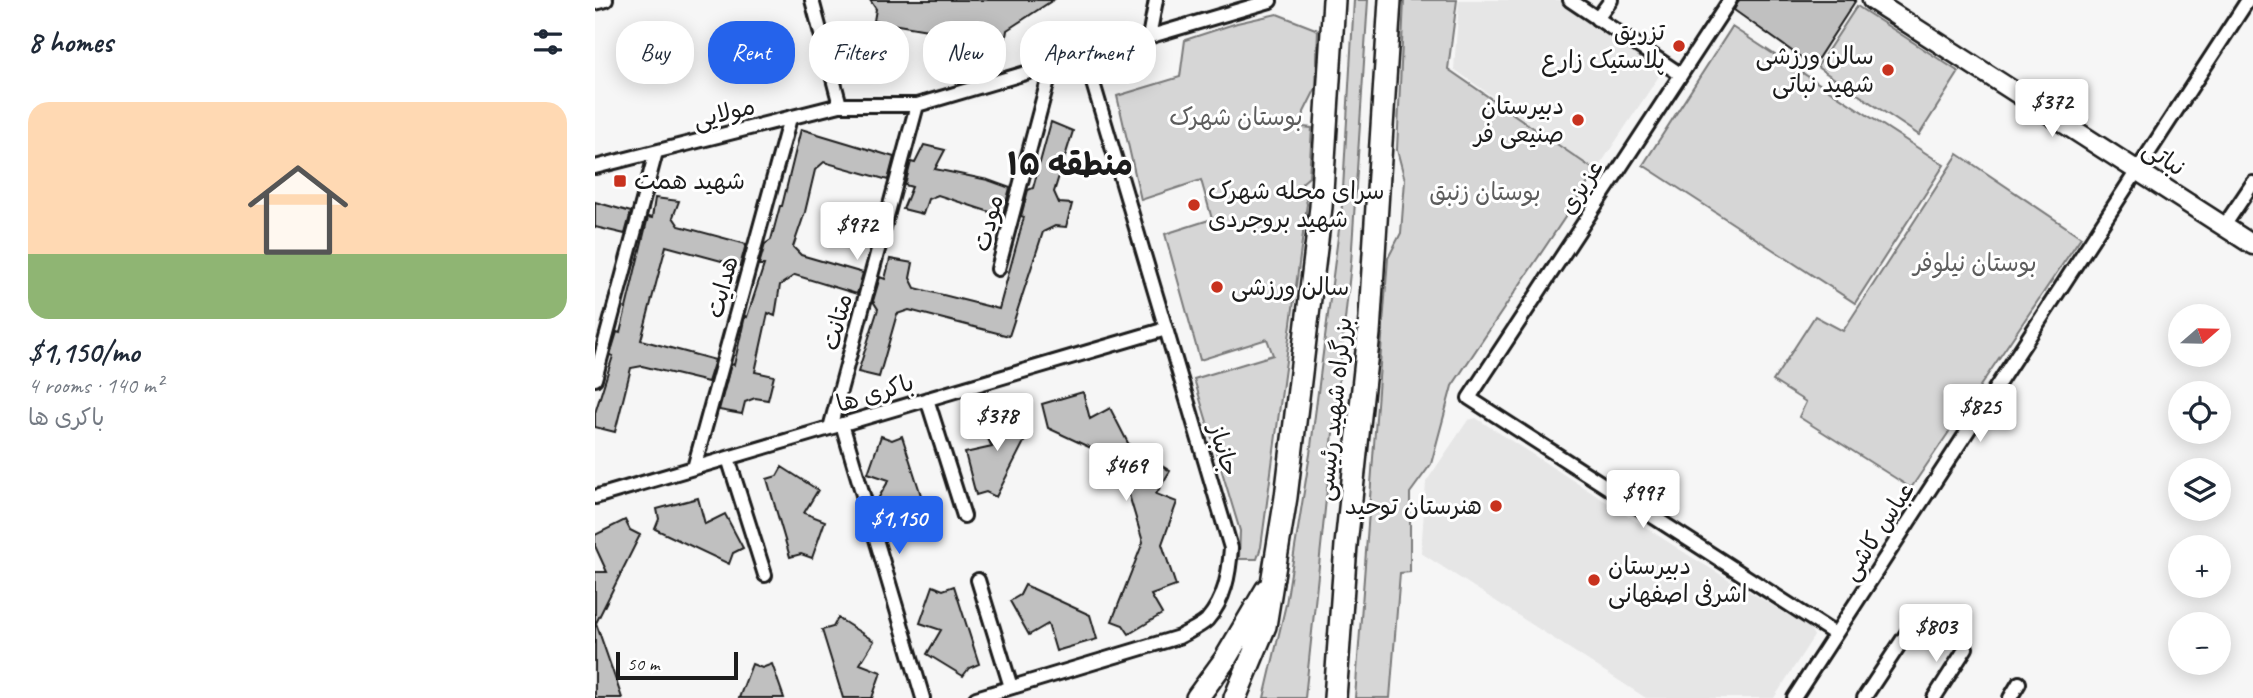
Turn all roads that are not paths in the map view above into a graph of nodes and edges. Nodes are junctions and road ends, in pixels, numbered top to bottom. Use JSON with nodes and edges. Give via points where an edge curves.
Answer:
{"nodes":[{"id":1,"x":606,"y":0,"type":"edge"},
{"id":2,"x":812,"y":0,"type":"edge"},
{"id":3,"x":1156,"y":0,"type":"edge"},
{"id":4,"x":1334,"y":0,"type":"edge"},
{"id":5,"x":1390,"y":0,"type":"edge"},
{"id":6,"x":1570,"y":0,"type":"edge"},
{"id":7,"x":1611,"y":0,"type":"edge"},
{"id":8,"x":1730,"y":0,"type":"edge"},
{"id":9,"x":1873,"y":0,"type":"edge"},
{"id":10,"x":2248,"y":0,"type":"edge"},
{"id":11,"x":1270,"y":1,"type":"edge"},
{"id":12,"x":595,"y":3,"type":"edge"},
{"id":13,"x":1597,"y":19,"type":"junction"},
{"id":14,"x":1152,"y":21,"type":"edge"},
{"id":15,"x":1156,"y":35,"type":"edge"},
{"id":16,"x":1020,"y":74,"type":"edge"},
{"id":17,"x":1680,"y":74,"type":"junction"},
{"id":18,"x":1047,"y":84,"type":"edge"},
{"id":19,"x":1093,"y":84,"type":"edge"},
{"id":20,"x":840,"y":105,"type":"junction"},
{"id":21,"x":917,"y":105,"type":"junction"},
{"id":22,"x":790,"y":117,"type":"junction"},
{"id":23,"x":656,"y":152,"type":"junction"},
{"id":24,"x":595,"y":167,"type":"edge"},
{"id":25,"x":2139,"y":171,"type":"junction"},
{"id":26,"x":2253,"y":183,"type":"edge"},
{"id":27,"x":2224,"y":226,"type":"junction"},
{"id":28,"x":2253,"y":244,"type":"edge"},
{"id":29,"x":998,"y":269,"type":"dead end"},
{"id":30,"x":1166,"y":329,"type":"junction"},
{"id":31,"x":595,"y":379,"type":"edge"},
{"id":32,"x":927,"y":399,"type":"junction"},
{"id":33,"x":836,"y":426,"type":"junction"},
{"id":34,"x":727,"y":458,"type":"junction"},
{"id":35,"x":694,"y":468,"type":"junction"},
{"id":36,"x":595,"y":498,"type":"edge"},
{"id":37,"x":964,"y":516,"type":"dead end"},
{"id":38,"x":765,"y":575,"type":"dead end"},
{"id":39,"x":1274,"y":576,"type":"junction"},
{"id":40,"x":978,"y":580,"type":"dead end"},
{"id":41,"x":1909,"y":630,"type":"dead end"},
{"id":42,"x":1835,"y":634,"type":"junction"},
{"id":43,"x":1966,"y":648,"type":"dead end"},
{"id":44,"x":2019,"y":683,"type":"dead end"},
{"id":45,"x":1011,"y":687,"type":"junction"},
{"id":46,"x":923,"y":698,"type":"edge"},
{"id":47,"x":976,"y":698,"type":"edge"},
{"id":48,"x":1197,"y":698,"type":"edge"},
{"id":49,"x":1235,"y":698,"type":"edge"},
{"id":50,"x":1335,"y":698,"type":"edge"},
{"id":51,"x":1794,"y":698,"type":"edge"},
{"id":52,"x":1864,"y":698,"type":"edge"},
{"id":53,"x":1934,"y":698,"type":"edge"},
{"id":54,"x":2010,"y":698,"type":"edge"}],
"edges":[{"from":1,"to":12,"type":"street"},
{"from":2,"to":20,"type":"street"},
{"from":3,"to":14,"type":"street"},
{"from":4,"to":39,"type":"highway","name":"بزرگراه شهید رئیسی","via":[[1321,207]]},
{"from":5,"to":50,"type":"highway","name":"بزرگراه شهید رئیسی","via":[[1369,333]]},
{"from":6,"to":13,"type":"street"},
{"from":7,"to":13,"type":"street"},
{"from":8,"to":17,"type":"street","name":"عزیزی"},
{"from":9,"to":25,"type":"main road","name":"نباتی"},
{"from":10,"to":25,"type":"street","name":"عباس کاشی"},
{"from":11,"to":15,"type":"street","name":"مولايی"},
{"from":13,"to":17,"type":"street"},
{"from":16,"to":21,"type":"street","name":"مولايی"},
{"from":17,"to":42,"type":"street","name":"عزیزی","via":[[1469,398]]},
{"from":18,"to":29,"type":"street","name":"مودت"},
{"from":19,"to":30,"type":"street","name":"جانباز"},
{"from":20,"to":21,"type":"street","name":"مولايی"},
{"from":20,"to":22,"type":"street","name":"مولايی"},
{"from":21,"to":33,"type":"street","name":"متانت"},
{"from":22,"to":23,"type":"street","name":"مولايی"},
{"from":22,"to":35,"type":"street","name":"هدایت"},
{"from":23,"to":24,"type":"street","name":"مولايی"},
{"from":23,"to":31,"type":"street"},
{"from":25,"to":27,"type":"main road","name":"نباتی"},
{"from":25,"to":42,"type":"street","name":"عباس کاشی"},
{"from":26,"to":27,"type":"street"},
{"from":27,"to":28,"type":"main road","name":"نباتی"},
{"from":30,"to":32,"type":"street","name":"باکری ها"},
{"from":30,"to":45,"type":"street","name":"جانباز","via":[[1231,548],[1229,579],[1221,598],[1206,621],[1179,637]]},
{"from":32,"to":33,"type":"street","name":"باکری ها"},
{"from":32,"to":37,"type":"street"},
{"from":33,"to":34,"type":"street","name":"باکری ها"},
{"from":33,"to":46,"type":"street"},
{"from":34,"to":35,"type":"street","name":"باکری ها"},
{"from":34,"to":38,"type":"street"},
{"from":35,"to":36,"type":"street","name":"باکری ها"},
{"from":39,"to":48,"type":"highway"},
{"from":39,"to":49,"type":"highway","name":"بزرگراه شهید رئیسی","via":[[1265,626]]},
{"from":40,"to":45,"type":"street"},
{"from":41,"to":52,"type":"street"},
{"from":42,"to":51,"type":"street","name":"عباس کاشی"},
{"from":43,"to":53,"type":"street"},
{"from":44,"to":54,"type":"street"},
{"from":45,"to":47,"type":"street","name":"جانباز"}]}
